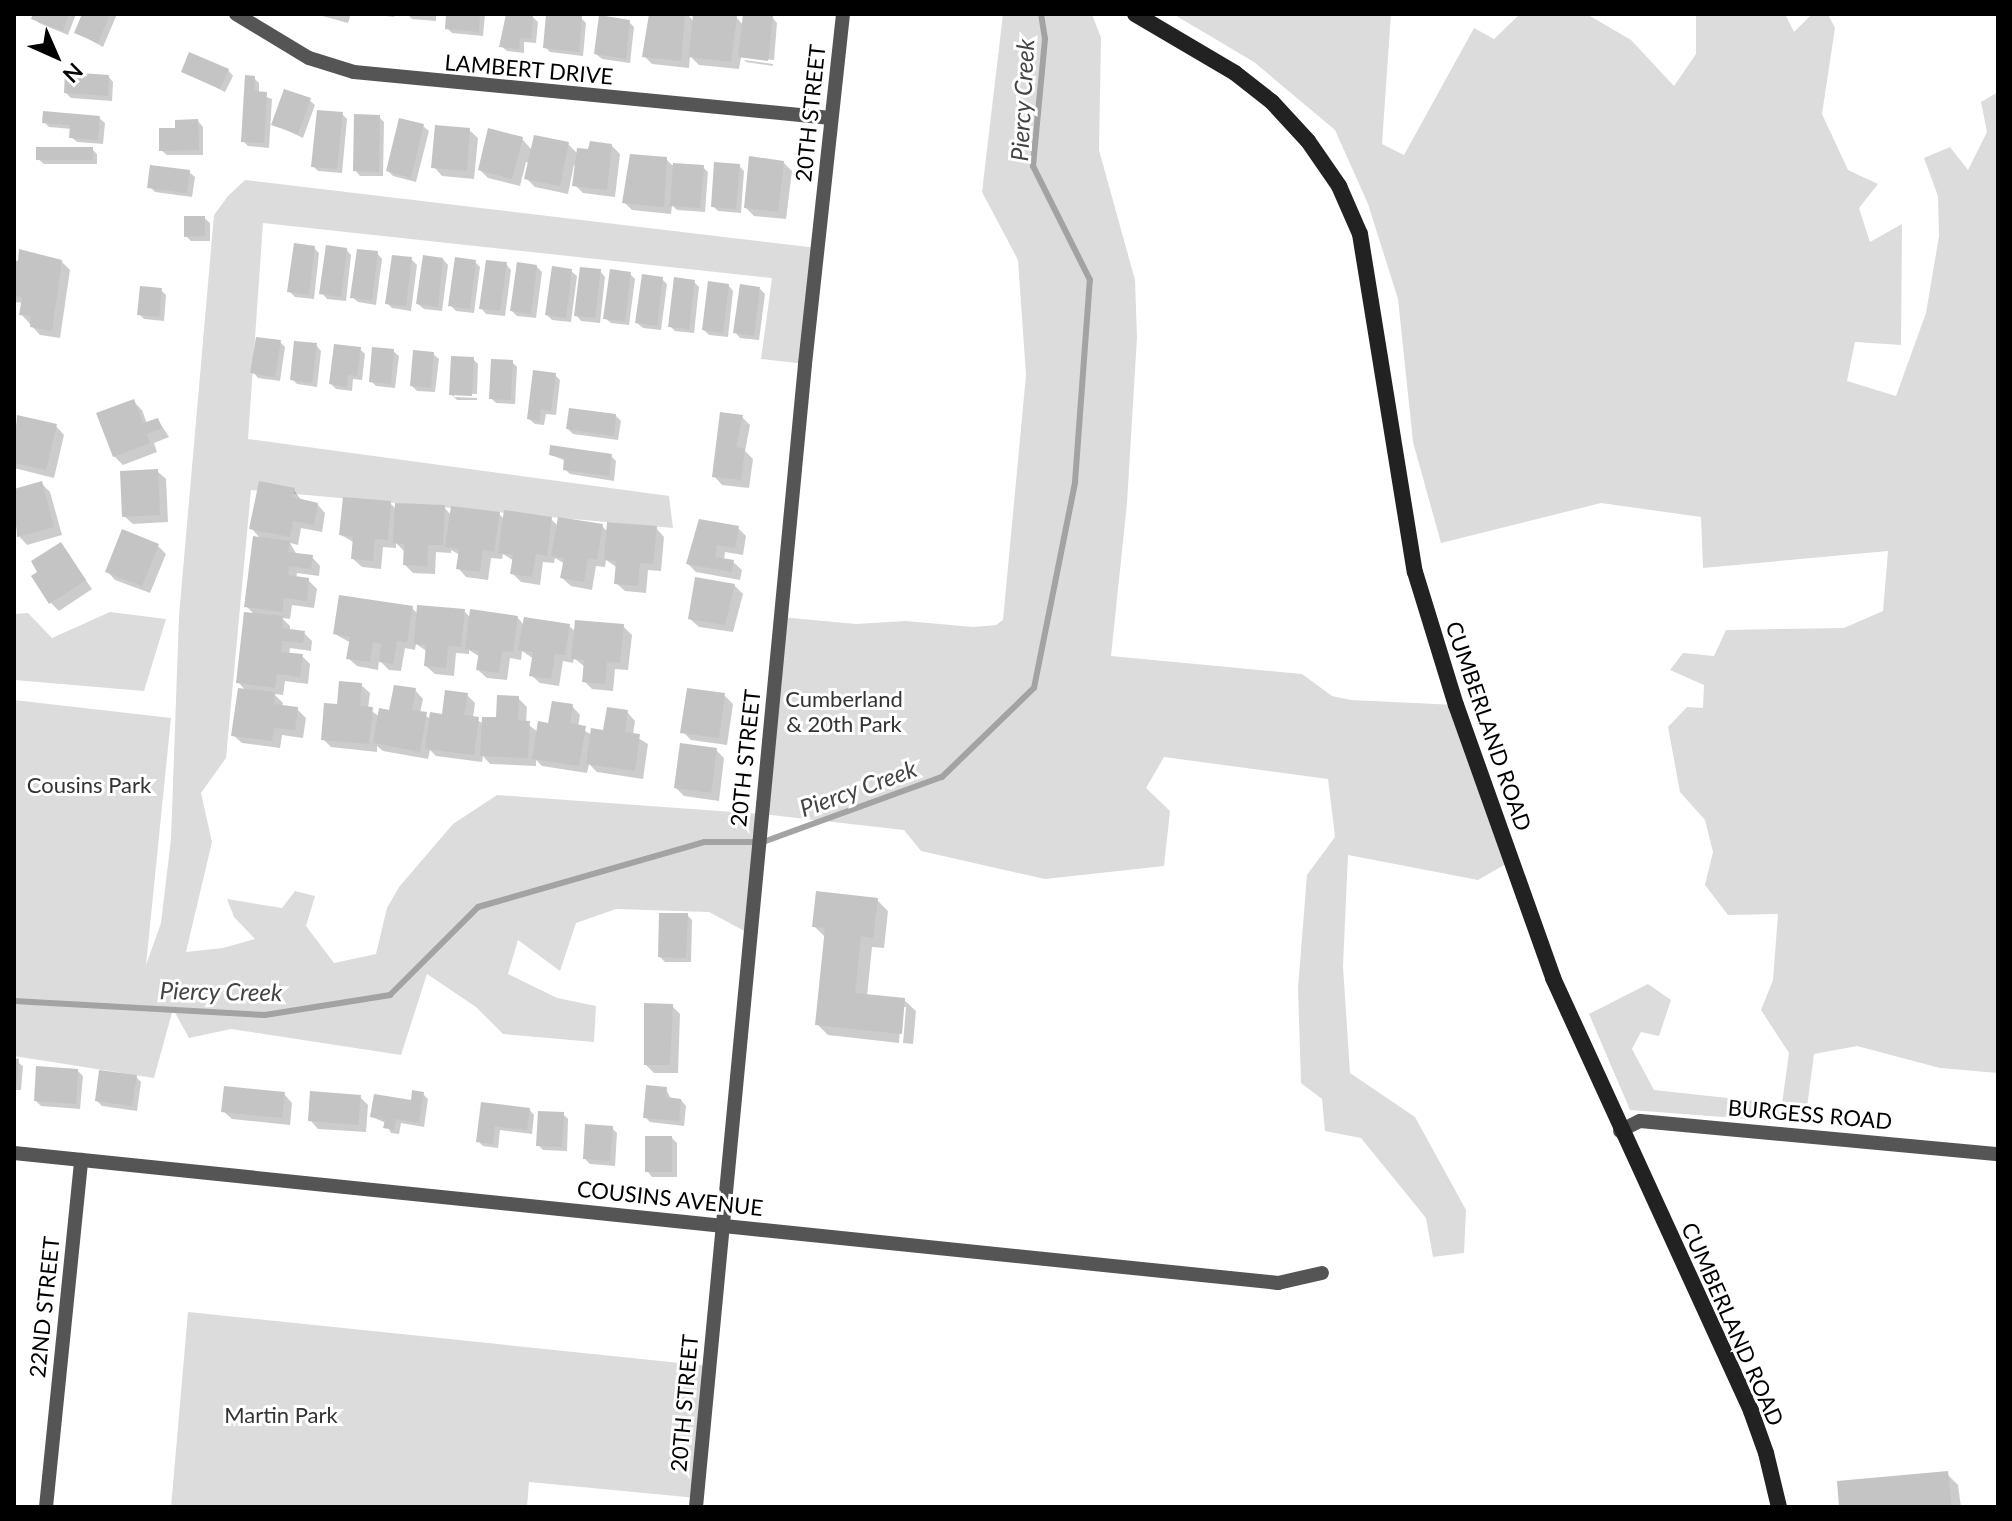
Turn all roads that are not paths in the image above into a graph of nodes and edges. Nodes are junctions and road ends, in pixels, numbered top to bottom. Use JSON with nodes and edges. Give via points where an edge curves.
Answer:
{"nodes":[{"id":1,"x":236,"y":14,"type":"edge"},
{"id":2,"x":843,"y":14,"type":"edge"},
{"id":3,"x":1135,"y":14,"type":"edge"},
{"id":4,"x":831,"y":118,"type":"junction"},
{"id":5,"x":1620,"y":1131,"type":"junction"},
{"id":6,"x":14,"y":1153,"type":"edge"},
{"id":7,"x":1998,"y":1154,"type":"edge"},
{"id":8,"x":81,"y":1160,"type":"junction"},
{"id":9,"x":722,"y":1226,"type":"junction"},
{"id":10,"x":1322,"y":1273,"type":"dead end"},
{"id":11,"x":46,"y":1507,"type":"edge"},
{"id":12,"x":696,"y":1507,"type":"edge"},
{"id":13,"x":1779,"y":1507,"type":"edge"}],
"edges":[{"from":1,"to":4,"type":"street","name":"LAMBERT DRIVE","via":[[309,58],[354,72]]},
{"from":2,"to":4,"type":"street","name":"20TH STREET"},
{"from":3,"to":5,"type":"street","name":"CUMBERLAND ROAD","via":[[1235,73],[1272,102],[1308,141],[1350,210],[1368,278],[1415,572],[1553,978]]},
{"from":4,"to":9,"type":"street","name":"20TH STREET"},
{"from":5,"to":7,"type":"street","name":"BURGESS ROAD","via":[[1640,1121]]},
{"from":5,"to":13,"type":"street","name":"CUMBERLAND ROAD","via":[[1751,1411]]},
{"from":6,"to":8,"type":"street","name":"COUSINS AVENUE"},
{"from":8,"to":9,"type":"street","name":"COUSINS AVENUE"},
{"from":8,"to":11,"type":"street","name":"22ND STREET"},
{"from":9,"to":10,"type":"street","name":"COUSINS AVENUE","via":[[1278,1283]]},
{"from":9,"to":12,"type":"street","name":"20TH STREET"}]}
